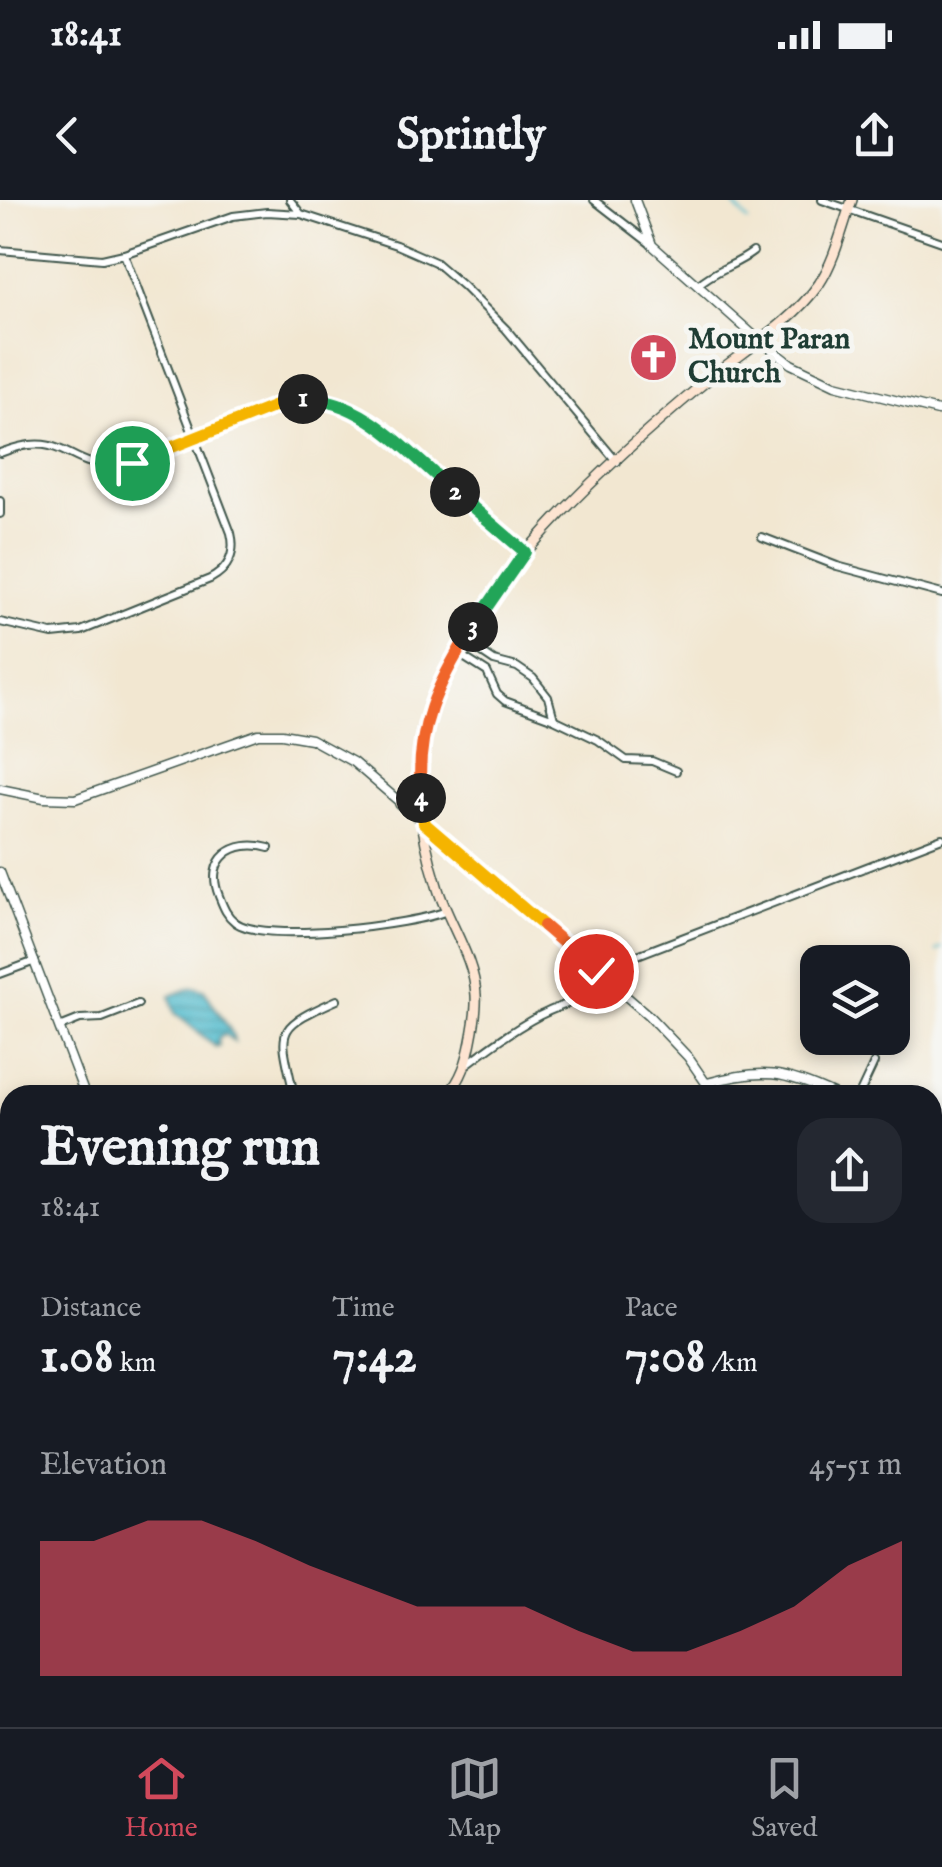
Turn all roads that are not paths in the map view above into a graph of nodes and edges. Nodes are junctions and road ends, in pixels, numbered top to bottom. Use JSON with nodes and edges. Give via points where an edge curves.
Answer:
{"nodes":[{"id":1,"x":290,"y":200,"type":"edge"},
{"id":2,"x":594,"y":200,"type":"edge"},
{"id":3,"x":635,"y":200,"type":"edge"},
{"id":4,"x":822,"y":200,"type":"edge"},
{"id":5,"x":851,"y":204,"type":"edge"},
{"id":6,"x":302,"y":214,"type":"junction"},
{"id":7,"x":942,"y":242,"type":"edge"},
{"id":8,"x":652,"y":244,"type":"junction"},
{"id":9,"x":0,"y":250,"type":"edge"},
{"id":10,"x":752,"y":252,"type":"dead end"},
{"id":11,"x":124,"y":254,"type":"junction"},
{"id":12,"x":698,"y":285,"type":"junction"},
{"id":13,"x":758,"y":339,"type":"junction"},
{"id":14,"x":942,"y":412,"type":"edge"},
{"id":15,"x":194,"y":438,"type":"junction"},
{"id":16,"x":0,"y":453,"type":"edge"},
{"id":17,"x":617,"y":462,"type":"junction"},
{"id":18,"x":0,"y":501,"type":"edge"},
{"id":19,"x":0,"y":514,"type":"edge"},
{"id":20,"x":762,"y":537,"type":"dead end"},
{"id":21,"x":525,"y":552,"type":"junction"},
{"id":22,"x":942,"y":594,"type":"edge"},
{"id":23,"x":0,"y":622,"type":"edge"},
{"id":24,"x":464,"y":641,"type":"junction"},
{"id":25,"x":456,"y":653,"type":"junction"},
{"id":26,"x":494,"y":661,"type":"junction"},
{"id":27,"x":487,"y":672,"type":"junction"},
{"id":28,"x":554,"y":718,"type":"junction"},
{"id":29,"x":676,"y":771,"type":"dead end"},
{"id":30,"x":0,"y":788,"type":"edge"},
{"id":31,"x":421,"y":794,"type":"junction"},
{"id":32,"x":400,"y":804,"type":"junction"},
{"id":33,"x":424,"y":823,"type":"junction"},
{"id":34,"x":942,"y":838,"type":"edge"},
{"id":35,"x":269,"y":848,"type":"dead end"},
{"id":36,"x":0,"y":872,"type":"edge"},
{"id":37,"x":446,"y":911,"type":"junction"},
{"id":38,"x":35,"y":961,"type":"junction"},
{"id":39,"x":596,"y":971,"type":"junction"},
{"id":40,"x":0,"y":974,"type":"edge"},
{"id":41,"x":624,"y":995,"type":"junction"},
{"id":42,"x":337,"y":1000,"type":"dead end"},
{"id":43,"x":138,"y":1004,"type":"dead end"},
{"id":44,"x":60,"y":1027,"type":"junction"},
{"id":45,"x":467,"y":1064,"type":"junction"},
{"id":46,"x":874,"y":1064,"type":"dead end"},
{"id":47,"x":708,"y":1083,"type":"joint"},
{"id":48,"x":82,"y":1085,"type":"edge"},
{"id":49,"x":292,"y":1085,"type":"edge"},
{"id":50,"x":454,"y":1085,"type":"edge"},
{"id":51,"x":813,"y":1085,"type":"edge"},
{"id":52,"x":863,"y":1085,"type":"edge"}],
"edges":[{"from":1,"to":6,"type":"street"},
{"from":2,"to":8,"type":"street"},
{"from":3,"to":8,"type":"street"},
{"from":4,"to":5,"type":"street"},
{"from":5,"to":7,"type":"street"},
{"from":5,"to":13,"type":"main road","via":[[818,285]]},
{"from":6,"to":11,"type":"street","via":[[233,216]]},
{"from":6,"to":17,"type":"street","via":[[444,268],[506,328]]},
{"from":8,"to":12,"type":"street"},
{"from":9,"to":11,"type":"street","via":[[91,259]]},
{"from":10,"to":12,"type":"street"},
{"from":11,"to":15,"type":"street"},
{"from":12,"to":13,"type":"street"},
{"from":13,"to":14,"type":"street","via":[[813,376]]},
{"from":13,"to":17,"type":"main road"},
{"from":15,"to":16,"type":"street","via":[[122,466],[93,464],[40,443]]},
{"from":15,"to":21,"type":"street","via":[[290,401],[340,404],[366,417]]},
{"from":15,"to":23,"type":"street","via":[[233,540],[224,570],[80,631],[52,634]]},
{"from":17,"to":21,"type":"main road"},
{"from":18,"to":19,"type":"street"},
{"from":20,"to":22,"type":"street","via":[[837,566]]},
{"from":21,"to":24,"type":"main road"},
{"from":24,"to":25,"type":"main road"},
{"from":24,"to":26,"type":"street"},
{"from":25,"to":27,"type":"street"},
{"from":25,"to":31,"type":"main road","via":[[422,732]]},
{"from":26,"to":27,"type":"street"},
{"from":26,"to":28,"type":"street","via":[[533,678]]},
{"from":27,"to":28,"type":"street","via":[[505,700]]},
{"from":28,"to":29,"type":"street","via":[[626,760]]},
{"from":30,"to":32,"type":"street","via":[[75,798],[269,734],[339,752]]},
{"from":31,"to":32,"type":"main road"},
{"from":31,"to":33,"type":"main road"},
{"from":32,"to":33,"type":"street"},
{"from":33,"to":37,"type":"main road"},
{"from":33,"to":39,"type":"street"},
{"from":34,"to":39,"type":"street"},
{"from":35,"to":37,"type":"street","via":[[238,848],[215,868],[225,910],[242,926],[294,933],[419,920]]},
{"from":36,"to":38,"type":"street"},
{"from":37,"to":45,"type":"main road","via":[[476,996]]},
{"from":38,"to":40,"type":"street"},
{"from":38,"to":44,"type":"street"},
{"from":39,"to":41,"type":"street"},
{"from":41,"to":45,"type":"street","via":[[539,1014]]},
{"from":41,"to":47,"type":"street"},
{"from":42,"to":49,"type":"street","via":[[295,1018],[286,1029]]},
{"from":43,"to":44,"type":"street"},
{"from":44,"to":48,"type":"street"},
{"from":45,"to":50,"type":"main road"},
{"from":46,"to":52,"type":"street"},
{"from":47,"to":51,"type":"street","via":[[766,1072]]}]}
